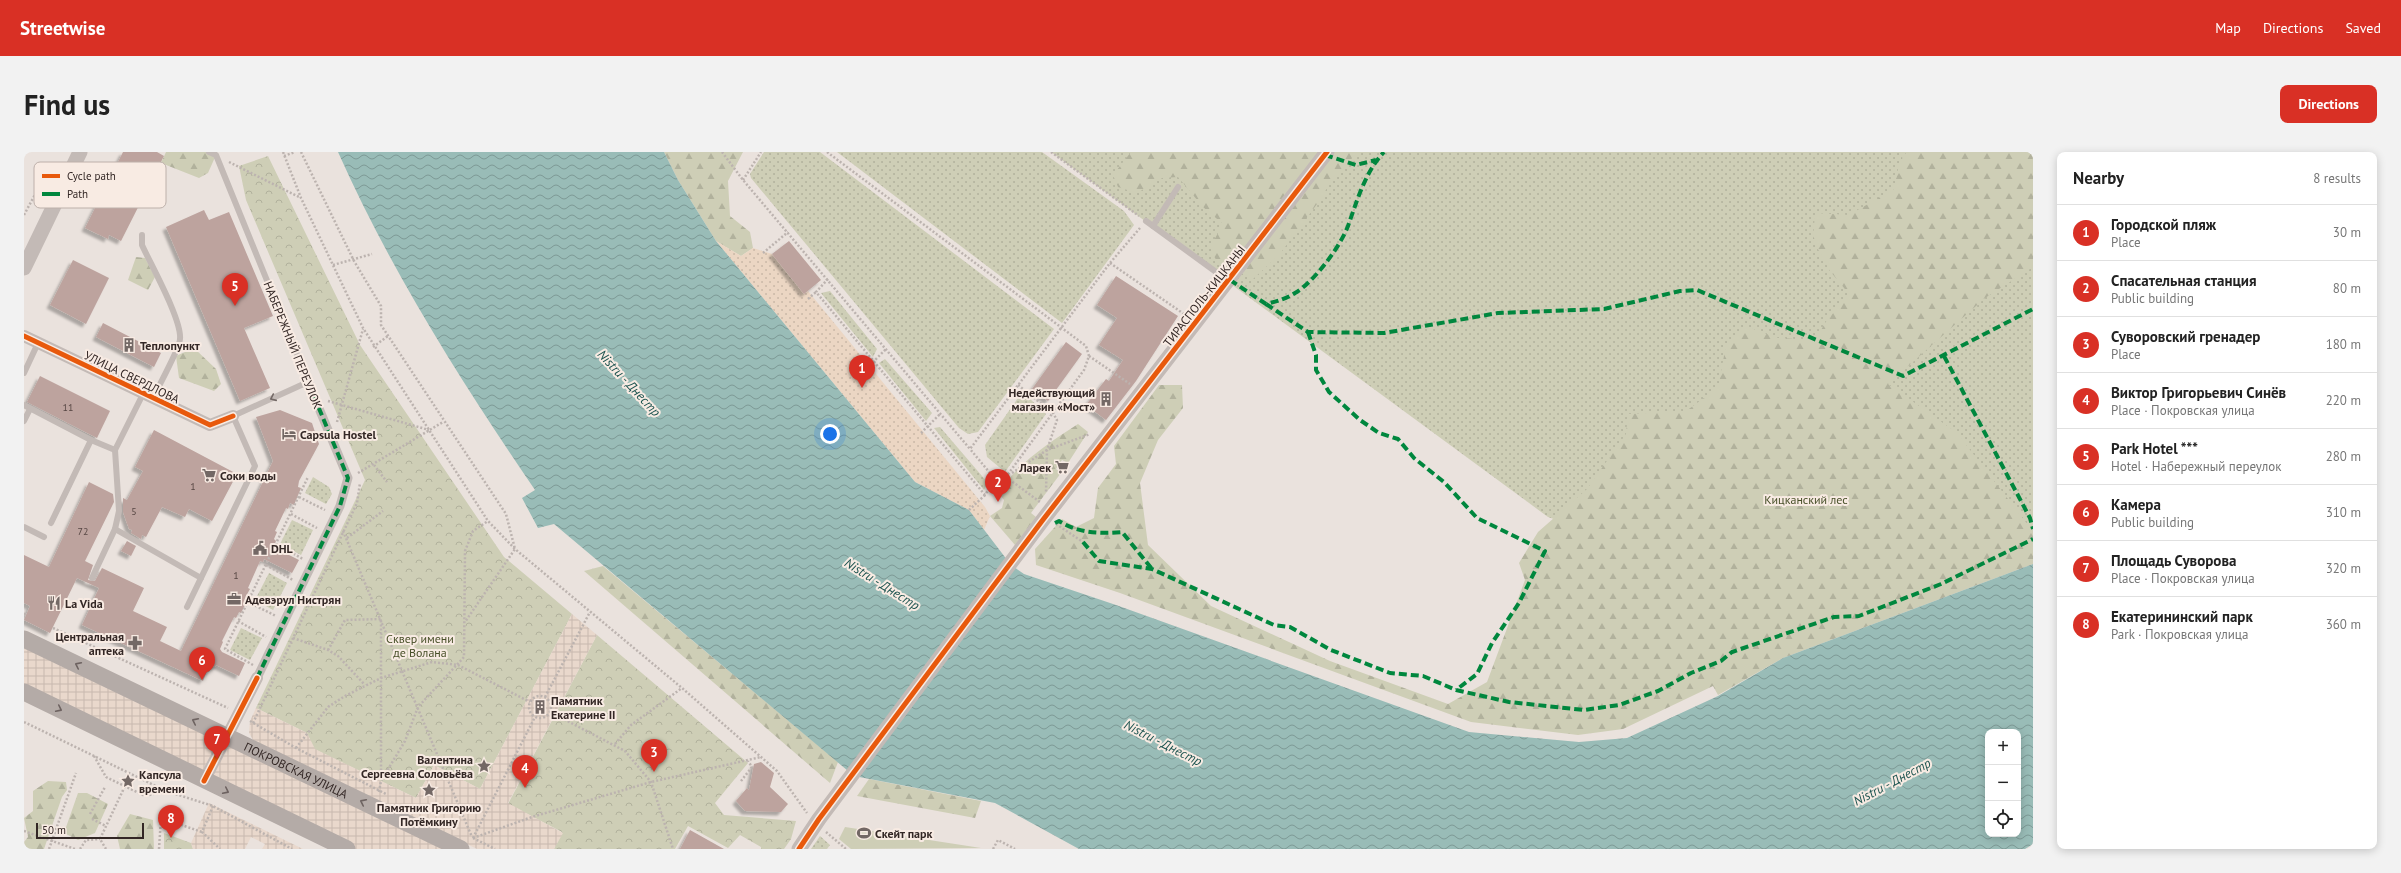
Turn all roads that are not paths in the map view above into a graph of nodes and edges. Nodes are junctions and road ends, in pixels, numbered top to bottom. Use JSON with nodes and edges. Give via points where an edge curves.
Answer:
{"nodes":[{"id":1,"x":80,"y":152,"type":"edge"},
{"id":2,"x":209,"y":152,"type":"edge"},
{"id":3,"x":1327,"y":152,"type":"edge"},
{"id":4,"x":75,"y":162,"type":"edge"},
{"id":5,"x":1178,"y":187,"type":"dead end"},
{"id":6,"x":53,"y":208,"type":"edge"},
{"id":7,"x":1146,"y":221,"type":"road end"},
{"id":8,"x":1153,"y":226,"type":"junction"},
{"id":9,"x":142,"y":235,"type":"dead end"},
{"id":10,"x":24,"y":268,"type":"edge"},
{"id":11,"x":1229,"y":282,"type":"junction"},
{"id":12,"x":24,"y":336,"type":"edge"},
{"id":13,"x":38,"y":343,"type":"junction"},
{"id":14,"x":24,"y":372,"type":"edge"},
{"id":15,"x":308,"y":382,"type":"junction"},
{"id":16,"x":148,"y":396,"type":"junction"},
{"id":17,"x":24,"y":405,"type":"edge"},
{"id":18,"x":30,"y":409,"type":"junction"},
{"id":19,"x":232,"y":416,"type":"junction"},
{"id":20,"x":24,"y":421,"type":"edge"},
{"id":21,"x":91,"y":440,"type":"junction"},
{"id":22,"x":115,"y":450,"type":"junction"},
{"id":23,"x":348,"y":478,"type":"junction"},
{"id":24,"x":51,"y":523,"type":"dead end"},
{"id":25,"x":24,"y":527,"type":"edge"},
{"id":26,"x":115,"y":530,"type":"junction"},
{"id":27,"x":44,"y":537,"type":"dead end"},
{"id":28,"x":92,"y":578,"type":"dead end"},
{"id":29,"x":201,"y":578,"type":"junction"},
{"id":30,"x":187,"y":607,"type":"dead end"},
{"id":31,"x":24,"y":639,"type":"edge"},
{"id":32,"x":257,"y":678,"type":"joint"},
{"id":33,"x":24,"y":692,"type":"edge"},
{"id":34,"x":229,"y":737,"type":"junction"},
{"id":35,"x":204,"y":781,"type":"junction"},
{"id":36,"x":466,"y":840,"type":"edge"},
{"id":37,"x":347,"y":849,"type":"edge"},
{"id":38,"x":799,"y":849,"type":"edge"}],
"edges":[{"from":1,"to":4,"type":"street"},
{"from":2,"to":15,"type":"lane","name":"НАБЕРЕЖНЫЙ ПЕРЕУЛОК","via":[[216,155]]},
{"from":3,"to":11,"type":"street","name":"ТИРАСПОЛЬ-КИЦКАНЫ"},
{"from":5,"to":8,"type":"lane"},
{"from":6,"to":10,"type":"street"},
{"from":7,"to":8,"type":"lane"},
{"from":8,"to":11,"type":"lane"},
{"from":9,"to":16,"type":"lane","via":[[142,245],[174,314],[180,340]]},
{"from":11,"to":38,"type":"street","name":"ТИРАСПОЛЬ-КИЦКАНЫ","via":[[1096,452],[1042,513]]},
{"from":12,"to":13,"type":"street","name":"УЛИЦА СВЕРДЛОВА"},
{"from":13,"to":14,"type":"lane"},
{"from":13,"to":16,"type":"street","name":"УЛИЦА СВЕРДЛОВА"},
{"from":15,"to":19,"type":"lane","one_way":true},
{"from":15,"to":23,"type":"lane"},
{"from":15,"to":23,"type":"street","name":"НАБЕРЕЖНЫЙ ПЕРЕУЛОК"},
{"from":16,"to":19,"type":"street","name":"УЛИЦА СВЕРДЛОВА","via":[[210,425]]},
{"from":16,"to":22,"type":"lane"},
{"from":17,"to":18,"type":"lane"},
{"from":18,"to":20,"type":"lane"},
{"from":18,"to":21,"type":"lane"},
{"from":19,"to":29,"type":"lane","via":[[255,466]]},
{"from":21,"to":22,"type":"lane"},
{"from":21,"to":24,"type":"lane"},
{"from":22,"to":26,"type":"lane","via":[[119,511]]},
{"from":23,"to":32,"type":"street","via":[[340,506]]},
{"from":25,"to":27,"type":"lane"},
{"from":26,"to":28,"type":"lane"},
{"from":26,"to":29,"type":"lane"},
{"from":29,"to":30,"type":"lane"},
{"from":34,"to":31,"type":"main road","name":"ПОКРОВСКАЯ УЛИЦА","one_way":true},
{"from":32,"to":34,"type":"street"},
{"from":33,"to":35,"type":"main road","one_way":true},
{"from":34,"to":35,"type":"street"},
{"from":36,"to":34,"type":"main road","name":"ПОКРОВСКАЯ УЛИЦА","one_way":true},
{"from":35,"to":37,"type":"main road","one_way":true}]}
